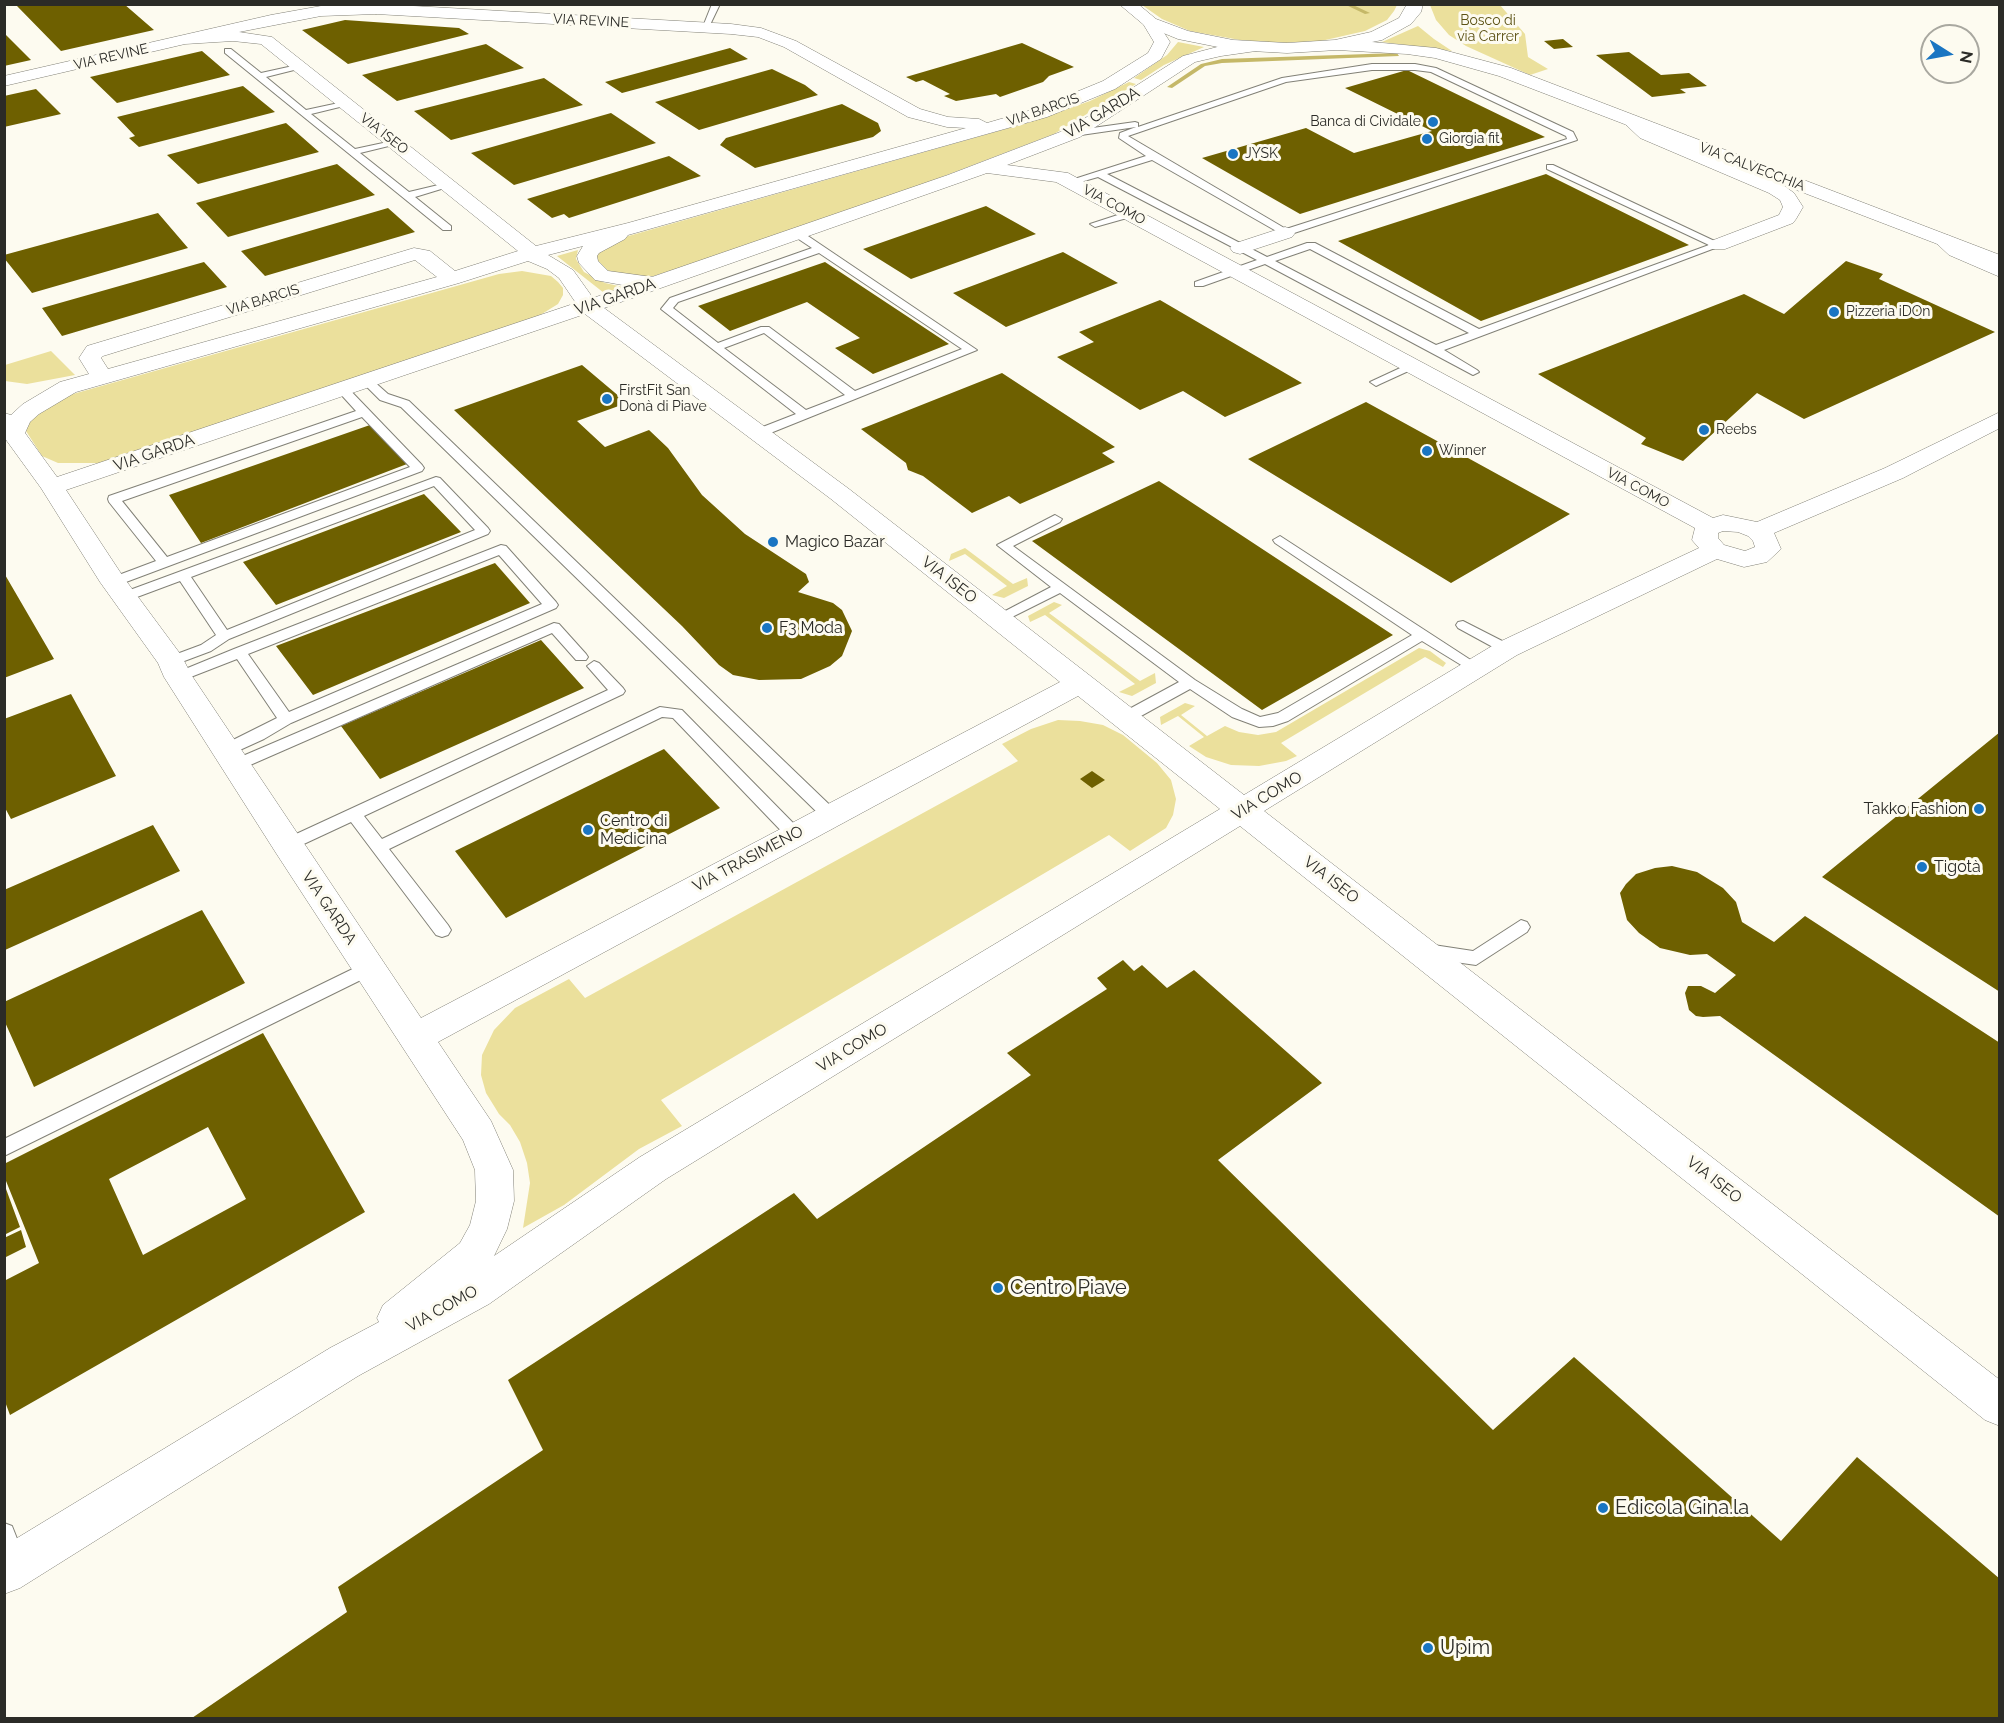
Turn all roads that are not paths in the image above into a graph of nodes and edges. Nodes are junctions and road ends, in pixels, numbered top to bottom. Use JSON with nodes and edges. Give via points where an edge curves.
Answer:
{"nodes":[{"id":1,"x":716,"y":4,"type":"edge"},
{"id":2,"x":1127,"y":4,"type":"edge"},
{"id":3,"x":1415,"y":5,"type":"edge"},
{"id":4,"x":298,"y":15,"type":"junction"},
{"id":5,"x":1150,"y":22,"type":"junction"},
{"id":6,"x":1429,"y":23,"type":"dead end"},
{"id":7,"x":705,"y":27,"type":"junction"},
{"id":8,"x":1444,"y":37,"type":"dead end"},
{"id":9,"x":186,"y":40,"type":"junction"},
{"id":10,"x":266,"y":40,"type":"junction"},
{"id":11,"x":1339,"y":45,"type":"junction"},
{"id":12,"x":1257,"y":47,"type":"junction"},
{"id":13,"x":228,"y":51,"type":"dead end"},
{"id":14,"x":299,"y":66,"type":"junction"},
{"id":15,"x":1505,"y":72,"type":"junction"},
{"id":16,"x":259,"y":76,"type":"junction"},
{"id":17,"x":4,"y":81,"type":"edge"},
{"id":18,"x":345,"y":103,"type":"junction"},
{"id":19,"x":304,"y":113,"type":"junction"},
{"id":20,"x":914,"y":113,"type":"junction"},
{"id":21,"x":1041,"y":113,"type":"junction"},
{"id":22,"x":1630,"y":120,"type":"junction"},
{"id":23,"x":1154,"y":124,"type":"junction"},
{"id":24,"x":1074,"y":133,"type":"junction"},
{"id":25,"x":394,"y":142,"type":"junction"},
{"id":26,"x":354,"y":152,"type":"junction"},
{"id":27,"x":1154,"y":156,"type":"junction"},
{"id":28,"x":885,"y":157,"type":"junction"},
{"id":29,"x":1550,"y":167,"type":"dead end"},
{"id":30,"x":983,"y":169,"type":"junction"},
{"id":31,"x":1098,"y":173,"type":"junction"},
{"id":32,"x":1065,"y":179,"type":"junction"},
{"id":33,"x":448,"y":184,"type":"junction"},
{"id":34,"x":927,"y":189,"type":"junction"},
{"id":35,"x":407,"y":196,"type":"junction"},
{"id":36,"x":1130,"y":214,"type":"junction"},
{"id":37,"x":1095,"y":224,"type":"dead end"},
{"id":38,"x":635,"y":227,"type":"junction"},
{"id":39,"x":447,"y":228,"type":"dead end"},
{"id":40,"x":1285,"y":233,"type":"junction"},
{"id":41,"x":798,"y":234,"type":"junction"},
{"id":42,"x":1943,"y":240,"type":"junction"},
{"id":43,"x":1718,"y":245,"type":"junction"},
{"id":44,"x":1240,"y":248,"type":"junction"},
{"id":45,"x":820,"y":249,"type":"junction"},
{"id":46,"x":532,"y":253,"type":"junction"},
{"id":47,"x":1267,"y":261,"type":"junction"},
{"id":48,"x":2000,"y":262,"type":"edge"},
{"id":49,"x":1236,"y":270,"type":"junction"},
{"id":50,"x":478,"y":271,"type":"junction"},
{"id":51,"x":2000,"y":272,"type":"edge"},
{"id":52,"x":569,"y":277,"type":"junction"},
{"id":53,"x":453,"y":279,"type":"junction"},
{"id":54,"x":659,"y":282,"type":"junction"},
{"id":55,"x":1199,"y":284,"type":"dead end"},
{"id":56,"x":588,"y":306,"type":"junction"},
{"id":57,"x":550,"y":319,"type":"junction"},
{"id":58,"x":1476,"y":332,"type":"junction"},
{"id":59,"x":716,"y":347,"type":"junction"},
{"id":60,"x":1435,"y":349,"type":"junction"},
{"id":61,"x":660,"y":359,"type":"junction"},
{"id":62,"x":1411,"y":366,"type":"junction"},
{"id":63,"x":102,"y":376,"type":"junction"},
{"id":64,"x":366,"y":380,"type":"junction"},
{"id":65,"x":1376,"y":382,"type":"dead end"},
{"id":66,"x":1439,"y":382,"type":"junction"},
{"id":67,"x":342,"y":389,"type":"junction"},
{"id":68,"x":854,"y":396,"type":"junction"},
{"id":69,"x":365,"y":412,"type":"junction"},
{"id":70,"x":804,"y":415,"type":"junction"},
{"id":71,"x":2000,"y":419,"type":"edge"},
{"id":72,"x":9,"y":426,"type":"edge"},
{"id":73,"x":759,"y":433,"type":"junction"},
{"id":74,"x":52,"y":487,"type":"junction"},
{"id":75,"x":1055,"y":519,"type":"dead end"},
{"id":76,"x":1757,"y":531,"type":"junction"},
{"id":77,"x":1713,"y":538,"type":"junction"},
{"id":78,"x":1280,"y":540,"type":"dead end"},
{"id":79,"x":164,"y":563,"type":"junction"},
{"id":80,"x":183,"y":575,"type":"junction"},
{"id":81,"x":1060,"y":588,"type":"junction"},
{"id":82,"x":118,"y":589,"type":"junction"},
{"id":83,"x":999,"y":618,"type":"junction"},
{"id":84,"x":1463,"y":625,"type":"dead end"},
{"id":85,"x":224,"y":636,"type":"junction"},
{"id":86,"x":1422,"y":636,"type":"junction"},
{"id":87,"x":1507,"y":650,"type":"junction"},
{"id":88,"x":239,"y":652,"type":"junction"},
{"id":89,"x":1476,"y":668,"type":"junction"},
{"id":90,"x":174,"y":669,"type":"junction"},
{"id":91,"x":1081,"y":682,"type":"junction"},
{"id":92,"x":1190,"y":683,"type":"junction"},
{"id":93,"x":1125,"y":718,"type":"junction"},
{"id":94,"x":286,"y":719,"type":"junction"},
{"id":95,"x":231,"y":757,"type":"junction"},
{"id":96,"x":1242,"y":811,"type":"junction"},
{"id":97,"x":354,"y":814,"type":"junction"},
{"id":98,"x":830,"y":815,"type":"junction"},
{"id":99,"x":795,"y":834,"type":"junction"},
{"id":100,"x":287,"y":845,"type":"junction"},
{"id":101,"x":379,"y":847,"type":"junction"},
{"id":102,"x":1521,"y":927,"type":"dead end"},
{"id":103,"x":442,"y":930,"type":"dead end"},
{"id":104,"x":1420,"y":950,"type":"junction"},
{"id":105,"x":369,"y":968,"type":"junction"},
{"id":106,"x":416,"y":1038,"type":"junction"},
{"id":107,"x":4,"y":1148,"type":"edge"},
{"id":108,"x":344,"y":1362,"type":"junction"},
{"id":109,"x":2000,"y":1406,"type":"edge"},
{"id":110,"x":8,"y":1557,"type":"edge"}],
"edges":[{"from":1,"to":7,"type":"lane"},
{"from":2,"to":5,"type":"main road"},
{"from":3,"to":6,"type":"main road"},
{"from":3,"to":11,"type":"main road","via":[[1407,19],[1393,29]]},
{"from":4,"to":7,"type":"street","name":"VIA REVINE","via":[[376,9]]},
{"from":4,"to":9,"type":"street","name":"VIA REVINE"},
{"from":4,"to":10,"type":"street","via":[[263,34]]},
{"from":5,"to":12,"type":"main road","via":[[1201,39]]},
{"from":5,"to":21,"type":"street","name":"VIA BARCIS","via":[[1162,42],[1155,56],[1109,85]]},
{"from":7,"to":20,"type":"street","name":"VIA REVINE","via":[[772,36]]},
{"from":8,"to":15,"type":"main road","name":"VIA CALVECCHIA"},
{"from":9,"to":10,"type":"street","via":[[233,36]]},
{"from":9,"to":17,"type":"street","name":"VIA REVINE"},
{"from":10,"to":14,"type":"street","name":"VIA ISEO"},
{"from":11,"to":12,"type":"main road"},
{"from":11,"to":15,"type":"main road","name":"VIA CALVECCHIA","via":[[1436,53]]},
{"from":12,"to":24,"type":"street","name":"VIA GARDA","via":[[1189,59]]},
{"from":13,"to":16,"type":"lane"},
{"from":14,"to":16,"type":"lane"},
{"from":14,"to":18,"type":"street","name":"VIA ISEO"},
{"from":15,"to":22,"type":"main road","name":"VIA CALVECCHIA"},
{"from":16,"to":19,"type":"lane"},
{"from":18,"to":19,"type":"lane"},
{"from":18,"to":25,"type":"street","name":"VIA ISEO"},
{"from":19,"to":26,"type":"lane"},
{"from":20,"to":21,"type":"street","name":"VIA REVINE","via":[[947,122],[980,124]]},
{"from":20,"to":28,"type":"street","via":[[922,126],[919,141]]},
{"from":21,"to":28,"type":"street","name":"VIA BARCIS"},
{"from":22,"to":42,"type":"main road","name":"VIA CALVECCHIA"},
{"from":22,"to":43,"type":"street","via":[[1646,134],[1776,189],[1793,207],[1786,219]]},
{"from":23,"to":24,"type":"lane"},
{"from":23,"to":27,"type":"lane","via":[[1123,135]]},
{"from":23,"to":40,"type":"lane","via":[[1285,80],[1372,67],[1415,67],[1433,69],[1570,134],[1572,140]]},
{"from":24,"to":30,"type":"street","name":"VIA GARDA"},
{"from":25,"to":26,"type":"lane"},
{"from":25,"to":33,"type":"street","name":"VIA ISEO"},
{"from":26,"to":35,"type":"lane"},
{"from":27,"to":31,"type":"lane"},
{"from":27,"to":40,"type":"lane"},
{"from":28,"to":34,"type":"street","via":[[867,173],[874,182],[890,188]]},
{"from":28,"to":38,"type":"street","name":"VIA BARCIS"},
{"from":29,"to":43,"type":"lane"},
{"from":30,"to":32,"type":"street","name":"VIA COMO","via":[[1016,170]]},
{"from":30,"to":34,"type":"street","name":"VIA GARDA"},
{"from":31,"to":32,"type":"lane"},
{"from":31,"to":44,"type":"lane"},
{"from":32,"to":36,"type":"street","name":"VIA COMO"},
{"from":33,"to":35,"type":"lane"},
{"from":33,"to":46,"type":"street","name":"VIA ISEO"},
{"from":34,"to":41,"type":"street","name":"VIA GARDA"},
{"from":35,"to":39,"type":"lane"},
{"from":36,"to":37,"type":"lane"},
{"from":36,"to":49,"type":"street","name":"VIA COMO"},
{"from":38,"to":46,"type":"street","name":"VIA BARCIS"},
{"from":38,"to":54,"type":"street","name":"VIA BARCIS","via":[[591,249],[589,263],[602,276]]},
{"from":40,"to":44,"type":"street"},
{"from":41,"to":45,"type":"lane"},
{"from":41,"to":54,"type":"street","name":"VIA GARDA"},
{"from":42,"to":48,"type":"main road","name":"VIA CALVECCHIA"},
{"from":42,"to":51,"type":"street","via":[[1956,251]]},
{"from":43,"to":58,"type":"lane"},
{"from":44,"to":47,"type":"lane"},
{"from":45,"to":59,"type":"lane","via":[[675,300],[667,309]]},
{"from":45,"to":68,"type":"lane","via":[[972,350]]},
{"from":46,"to":50,"type":"street","name":"VIA BARCIS"},
{"from":46,"to":52,"type":"street","name":"VIA ISEO"},
{"from":47,"to":49,"type":"lane"},
{"from":47,"to":58,"type":"lane","via":[[1311,245]]},
{"from":47,"to":60,"type":"lane"},
{"from":49,"to":55,"type":"lane"},
{"from":49,"to":62,"type":"street","name":"VIA COMO"},
{"from":50,"to":52,"type":"street","via":[[528,265]]},
{"from":50,"to":53,"type":"street","name":"VIA BARCIS"},
{"from":52,"to":56,"type":"street","name":"VIA ISEO"},
{"from":52,"to":57,"type":"street","via":[[573,298]]},
{"from":53,"to":63,"type":"street","name":"VIA BARCIS"},
{"from":53,"to":63,"type":"street","name":"VIA BARCIS","via":[[423,255],[414,254],[95,351],[90,358]]},
{"from":54,"to":56,"type":"street","name":"VIA GARDA"},
{"from":54,"to":61,"type":"street","name":"VIA ISEO","via":[[631,299],[627,312],[631,326]]},
{"from":56,"to":57,"type":"street","name":"VIA GARDA"},
{"from":56,"to":61,"type":"street","name":"VIA ISEO"},
{"from":57,"to":64,"type":"street","name":"VIA GARDA"},
{"from":58,"to":60,"type":"lane"},
{"from":59,"to":68,"type":"lane","via":[[765,329]]},
{"from":59,"to":70,"type":"lane"},
{"from":60,"to":66,"type":"lane","via":[[1478,371]]},
{"from":61,"to":73,"type":"street","name":"VIA ISEO"},
{"from":62,"to":65,"type":"lane"},
{"from":62,"to":66,"type":"street","name":"VIA COMO"},
{"from":63,"to":72,"type":"street","name":"VIA BARCIS","via":[[48,397]]},
{"from":64,"to":67,"type":"street","name":"VIA GARDA"},
{"from":64,"to":98,"type":"lane","via":[[384,397],[405,404]]},
{"from":66,"to":77,"type":"street","name":"VIA COMO"},
{"from":67,"to":69,"type":"lane"},
{"from":67,"to":74,"type":"street","name":"VIA GARDA"},
{"from":68,"to":70,"type":"lane"},
{"from":69,"to":79,"type":"lane","via":[[114,499]]},
{"from":69,"to":79,"type":"lane","via":[[418,468]]},
{"from":70,"to":73,"type":"lane"},
{"from":71,"to":76,"type":"street","via":[[1894,473]]},
{"from":72,"to":74,"type":"street"},
{"from":73,"to":83,"type":"street","name":"VIA ISEO"},
{"from":74,"to":82,"type":"street","name":"VIA GARDA"},
{"from":75,"to":81,"type":"lane","via":[[1004,544]]},
{"from":76,"to":77,"type":"street","name":"VIA COMO","via":[[1734,523]]},
{"from":76,"to":77,"type":"street","name":"VIA COMO","via":[[1768,546],[1761,556],[1742,559]]},
{"from":77,"to":87,"type":"street","name":"VIA COMO"},
{"from":78,"to":86,"type":"lane"},
{"from":79,"to":82,"type":"lane"},
{"from":80,"to":82,"type":"lane"},
{"from":80,"to":85,"type":"lane"},
{"from":80,"to":85,"type":"lane","via":[[436,481],[483,531]]},
{"from":81,"to":83,"type":"lane"},
{"from":81,"to":92,"type":"lane"},
{"from":82,"to":90,"type":"street","name":"VIA GARDA"},
{"from":83,"to":91,"type":"street","name":"VIA ISEO"},
{"from":84,"to":87,"type":"lane"},
{"from":85,"to":90,"type":"lane"},
{"from":86,"to":89,"type":"lane"},
{"from":86,"to":92,"type":"lane","via":[[1273,722],[1259,722],[1237,713]]},
{"from":87,"to":89,"type":"street","name":"VIA COMO"},
{"from":88,"to":90,"type":"lane"},
{"from":88,"to":94,"type":"lane"},
{"from":88,"to":94,"type":"lane","via":[[501,549],[551,605]]},
{"from":89,"to":96,"type":"street","name":"VIA COMO"},
{"from":90,"to":95,"type":"street","name":"VIA GARDA"},
{"from":91,"to":93,"type":"street","name":"VIA ISEO"},
{"from":91,"to":98,"type":"street","name":"VIA TRASIMENO"},
{"from":92,"to":93,"type":"lane"},
{"from":93,"to":96,"type":"street","name":"VIA ISEO"},
{"from":94,"to":95,"type":"lane"},
{"from":95,"to":97,"type":"lane","via":[[554,627],[618,691]]},
{"from":95,"to":100,"type":"street","name":"VIA GARDA"},
{"from":96,"to":104,"type":"street","name":"VIA ISEO"},
{"from":96,"to":108,"type":"street","name":"VIA COMO","via":[[653,1168],[475,1292]]},
{"from":97,"to":100,"type":"lane"},
{"from":97,"to":101,"type":"lane"},
{"from":98,"to":99,"type":"street","name":"VIA TRASIMENO"},
{"from":99,"to":101,"type":"lane","via":[[677,714],[660,712]]},
{"from":99,"to":106,"type":"street","name":"VIA TRASIMENO"},
{"from":100,"to":105,"type":"street","name":"VIA GARDA"},
{"from":101,"to":103,"type":"lane"},
{"from":102,"to":104,"type":"lane","via":[[1476,958]]},
{"from":104,"to":109,"type":"street","name":"VIA ISEO"},
{"from":105,"to":106,"type":"street","name":"VIA GARDA"},
{"from":105,"to":107,"type":"lane"},
{"from":106,"to":108,"type":"street","name":"VIA GARDA","via":[[478,1132],[494,1170],[495,1202],[488,1229],[474,1255]]},
{"from":108,"to":110,"type":"street","name":"VIA COMO"}]}
